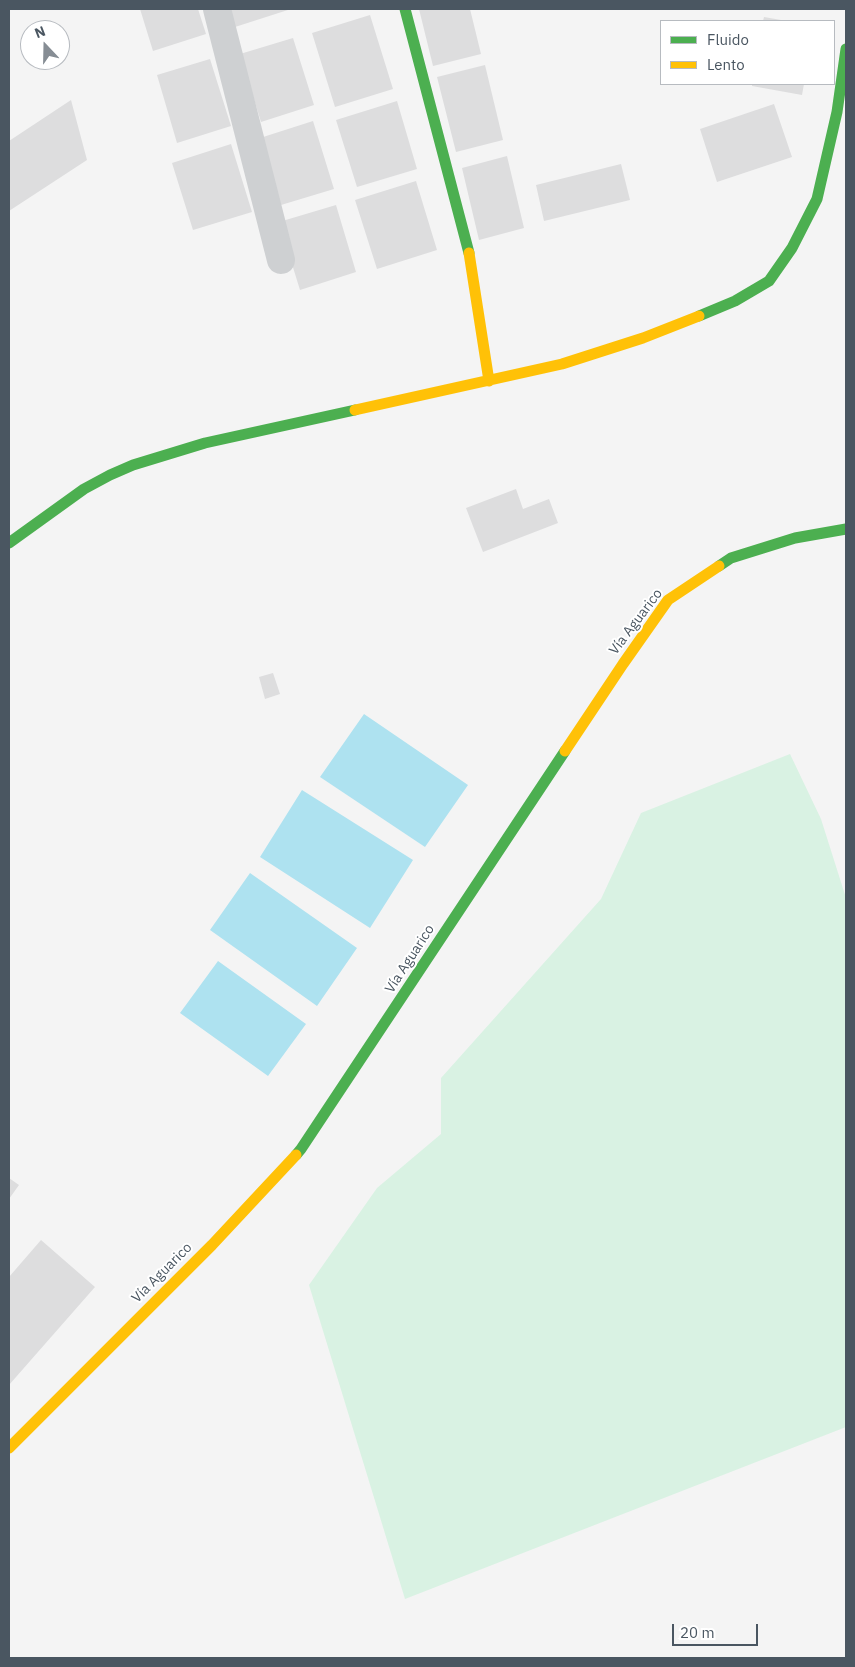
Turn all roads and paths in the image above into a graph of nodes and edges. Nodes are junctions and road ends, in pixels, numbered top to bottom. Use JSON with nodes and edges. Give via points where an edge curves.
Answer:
{"nodes":[{"id":1,"x":217,"y":9,"type":"edge"},
{"id":2,"x":405,"y":9,"type":"edge"},
{"id":3,"x":846,"y":49,"type":"edge"},
{"id":4,"x":281,"y":260,"type":"dead end"},
{"id":5,"x":489,"y":381,"type":"junction"},
{"id":6,"x":846,"y":529,"type":"edge"},
{"id":7,"x":9,"y":543,"type":"edge"},
{"id":8,"x":9,"y":1448,"type":"edge"}],
"edges":[{"from":1,"to":4,"type":"street"},
{"from":2,"to":5,"type":"street","via":[[467,244]]},
{"from":3,"to":5,"type":"street","via":[[837,112],[817,199],[792,248],[769,281],[735,301],[643,338],[562,364]]},
{"from":5,"to":7,"type":"street","via":[[205,442],[152,458],[111,474],[77,494]]},
{"from":6,"to":8,"type":"street","name":"Vía Aguarico","via":[[795,538],[731,558],[668,600],[302,1149],[212,1245]]}]}
